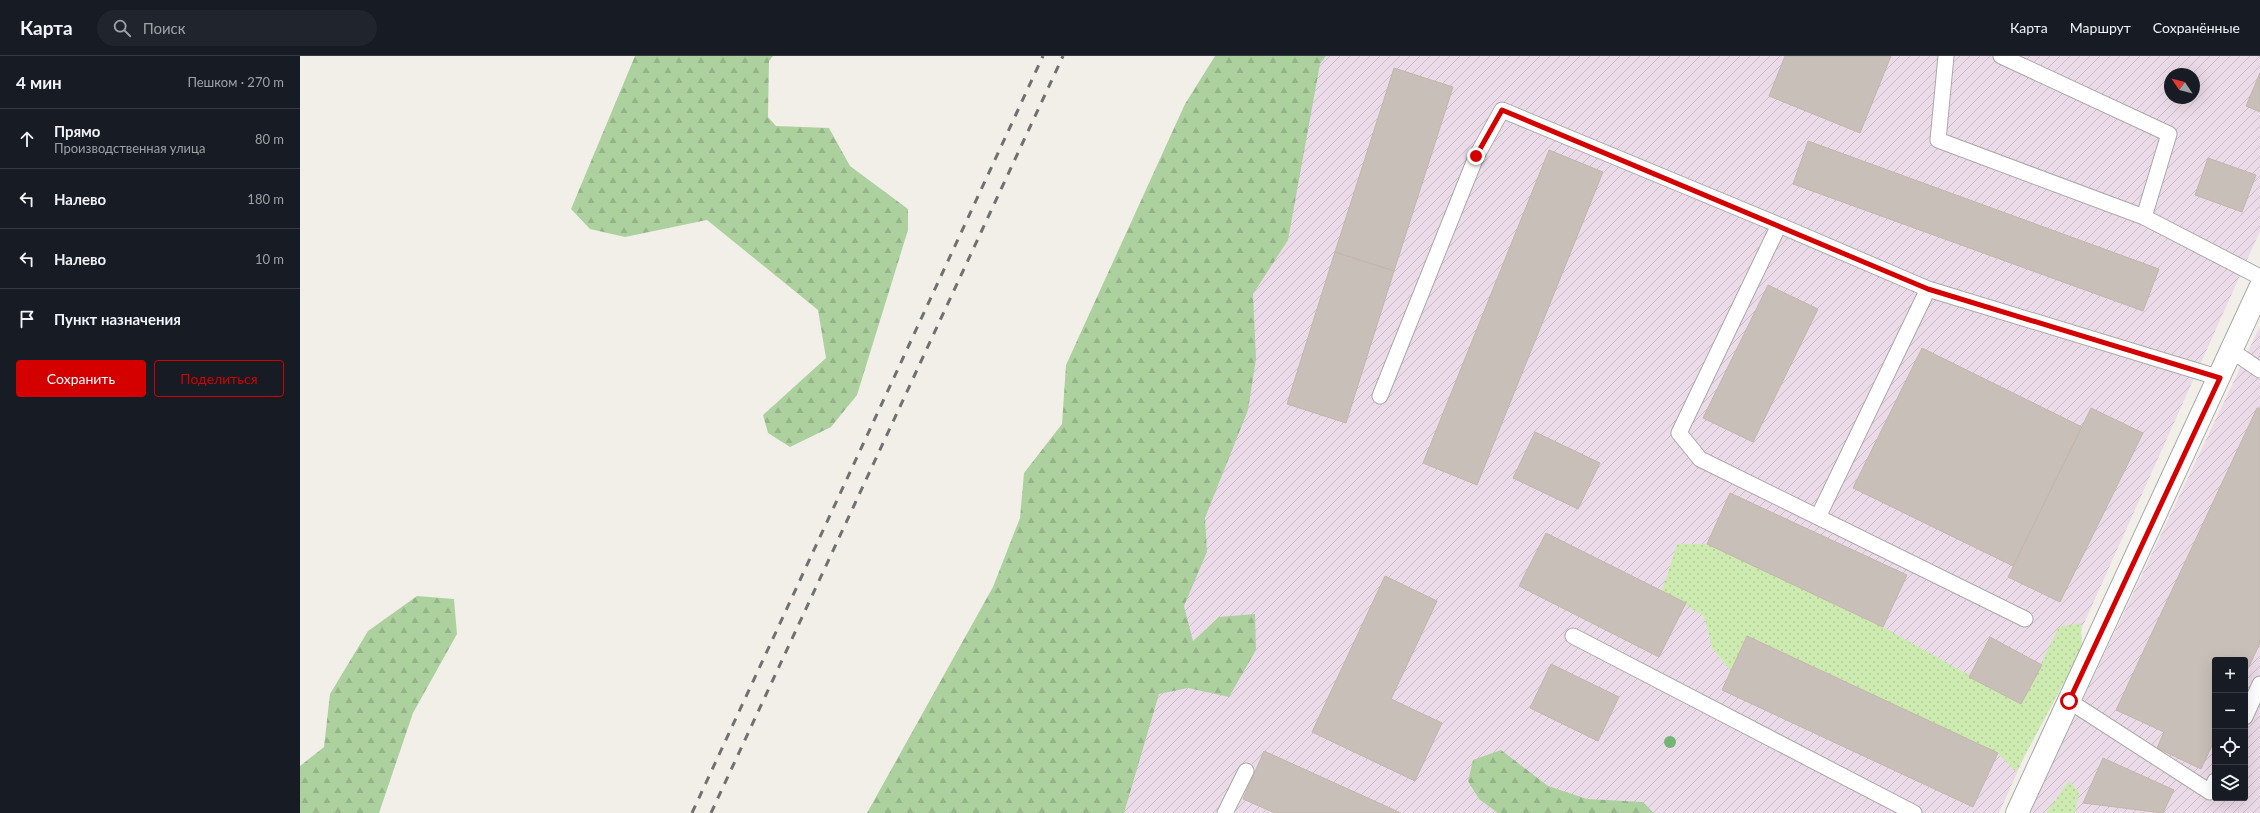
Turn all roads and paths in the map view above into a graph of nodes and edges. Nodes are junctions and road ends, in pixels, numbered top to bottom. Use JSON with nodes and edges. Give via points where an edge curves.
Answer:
{"nodes":[{"id":1,"x":1946,"y":56,"type":"edge"},
{"id":2,"x":2002,"y":56,"type":"edge"},
{"id":3,"x":2144,"y":217,"type":"junction"},
{"id":4,"x":1779,"y":225,"type":"junction"},
{"id":5,"x":2260,"y":277,"type":"edge"},
{"id":6,"x":2260,"y":288,"type":"edge"},
{"id":7,"x":1928,"y":289,"type":"junction"},
{"id":8,"x":2232,"y":351,"type":"junction"},
{"id":9,"x":2260,"y":370,"type":"edge"},
{"id":10,"x":2220,"y":378,"type":"junction"},
{"id":11,"x":1380,"y":396,"type":"dead end"},
{"id":12,"x":1818,"y":517,"type":"junction"},
{"id":13,"x":2025,"y":619,"type":"dead end"},
{"id":14,"x":1573,"y":636,"type":"dead end"},
{"id":15,"x":2260,"y":684,"type":"edge"},
{"id":16,"x":2069,"y":701,"type":"junction"},
{"id":17,"x":2248,"y":710,"type":"edge"},
{"id":18,"x":1246,"y":771,"type":"dead end"},
{"id":19,"x":2212,"y":788,"type":"edge"},
{"id":20,"x":1225,"y":813,"type":"edge"},
{"id":21,"x":1914,"y":813,"type":"edge"},
{"id":22,"x":2017,"y":813,"type":"edge"}],
"edges":[{"from":1,"to":3,"type":"lane","via":[[1938,140]]},
{"from":2,"to":3,"type":"lane","via":[[2169,134]]},
{"from":3,"to":5,"type":"lane"},
{"from":4,"to":7,"type":"lane"},
{"from":4,"to":11,"type":"lane","via":[[1502,110],[1476,156]]},
{"from":4,"to":12,"type":"lane","via":[[1679,433],[1700,459]]},
{"from":6,"to":8,"type":"street"},
{"from":7,"to":10,"type":"lane"},
{"from":7,"to":12,"type":"lane"},
{"from":8,"to":9,"type":"lane"},
{"from":8,"to":10,"type":"street"},
{"from":10,"to":16,"type":"street"},
{"from":12,"to":13,"type":"lane"},
{"from":14,"to":21,"type":"lane"},
{"from":15,"to":17,"type":"lane"},
{"from":16,"to":19,"type":"lane","via":[[2210,792]]},
{"from":16,"to":22,"type":"street"},
{"from":18,"to":20,"type":"lane"}]}
